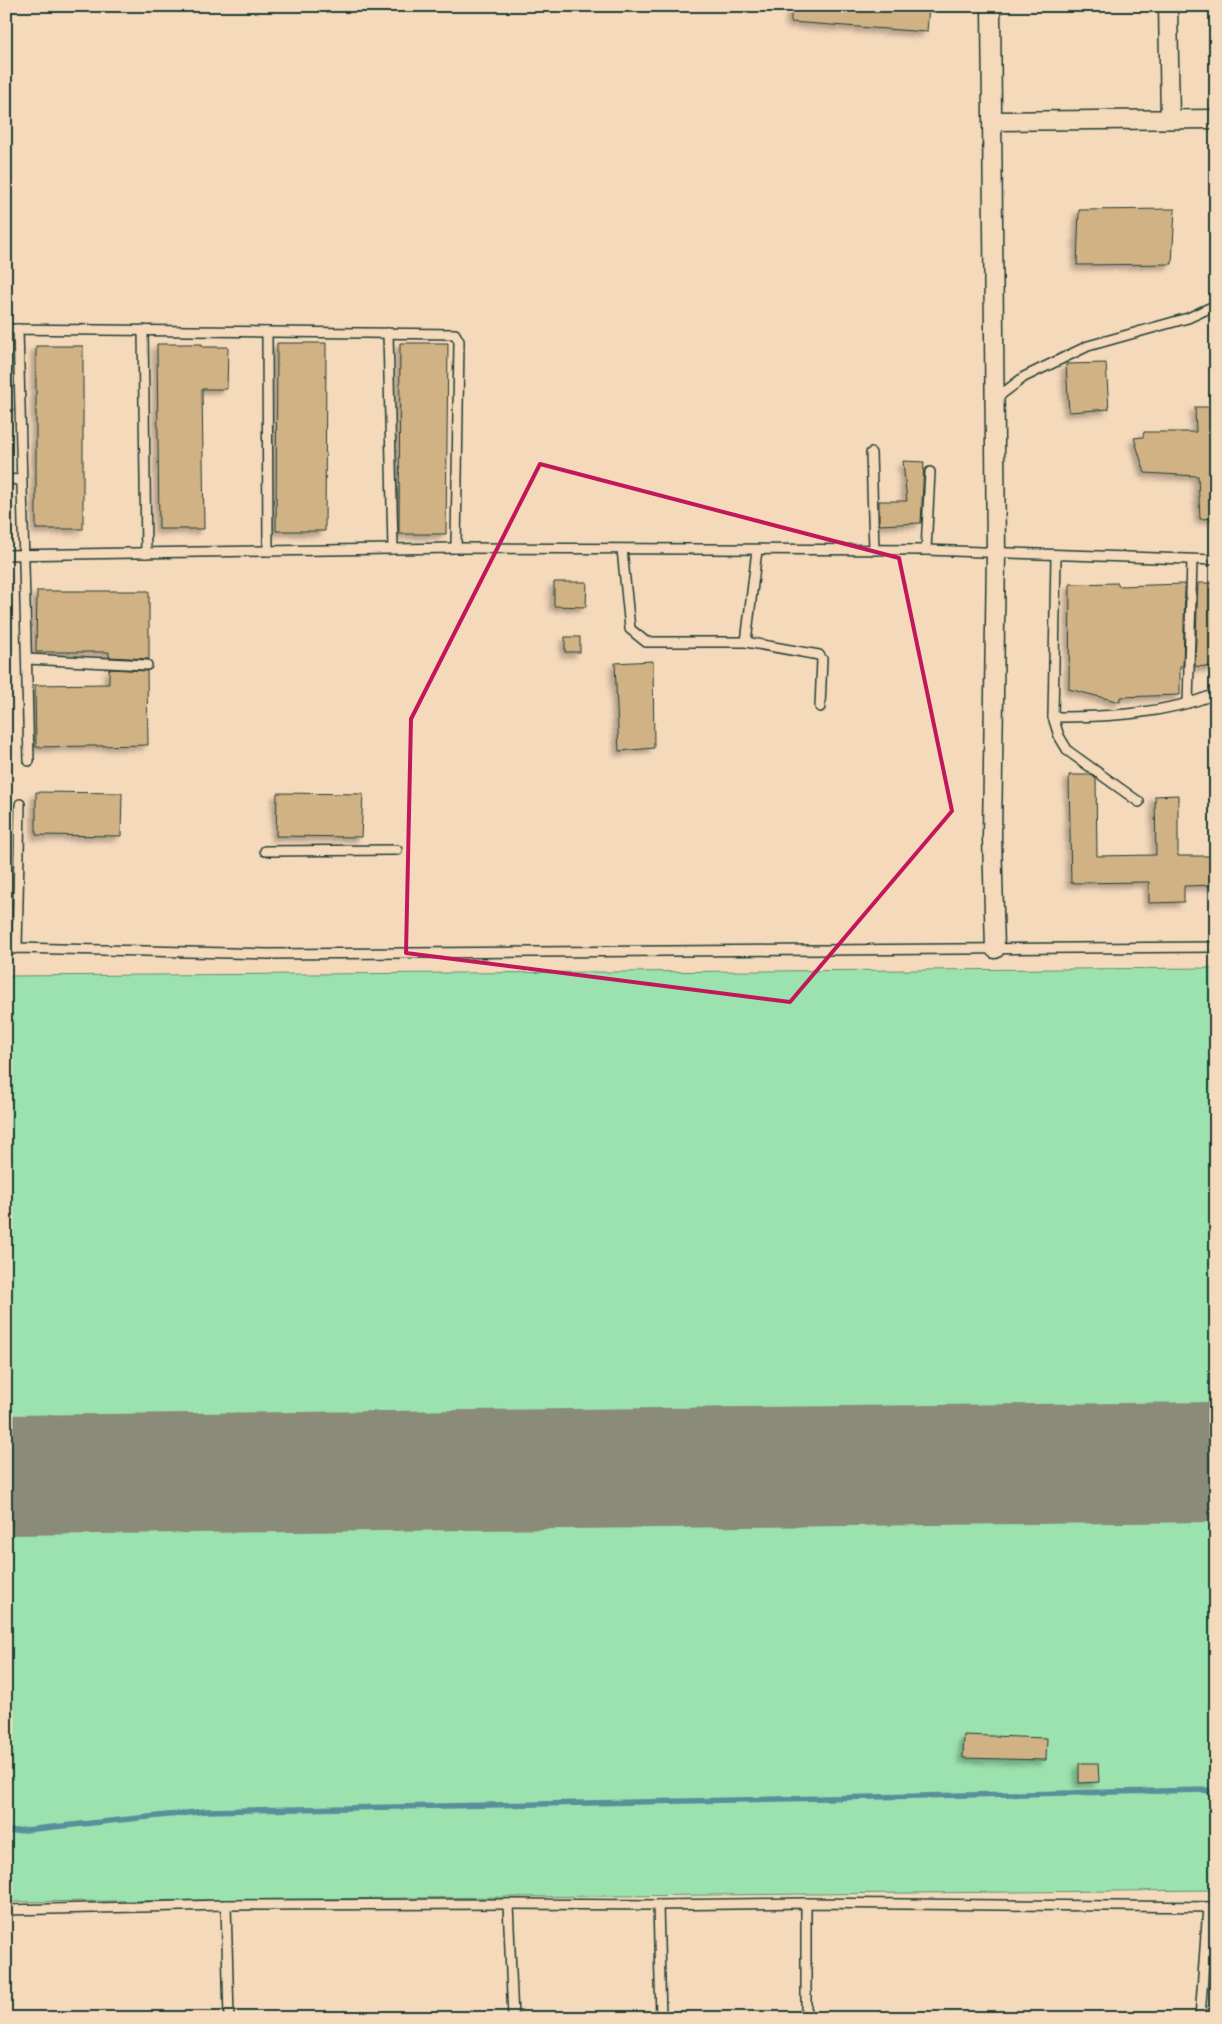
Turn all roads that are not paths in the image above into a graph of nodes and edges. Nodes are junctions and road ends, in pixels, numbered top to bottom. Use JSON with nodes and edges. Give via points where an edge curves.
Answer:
{"nodes":[{"id":1,"x":991,"y":6,"type":"edge"},
{"id":2,"x":1168,"y":6,"type":"edge"},
{"id":3,"x":1170,"y":119,"type":"junction"},
{"id":4,"x":1216,"y":119,"type":"edge"},
{"id":5,"x":993,"y":121,"type":"junction"},
{"id":6,"x":1216,"y":305,"type":"edge"},
{"id":7,"x":6,"y":329,"type":"edge"},
{"id":8,"x":18,"y":329,"type":"junction"},
{"id":9,"x":143,"y":330,"type":"junction"},
{"id":10,"x":267,"y":332,"type":"junction"},
{"id":11,"x":388,"y":333,"type":"junction"},
{"id":12,"x":994,"y":400,"type":"junction"},
{"id":13,"x":871,"y":453,"type":"dead end"},
{"id":14,"x":930,"y":472,"type":"dead end"},
{"id":15,"x":6,"y":480,"type":"edge"},
{"id":16,"x":21,"y":480,"type":"junction"},
{"id":17,"x":456,"y":548,"type":"junction"},
{"id":18,"x":393,"y":549,"type":"junction"},
{"id":19,"x":622,"y":549,"type":"junction"},
{"id":20,"x":757,"y":550,"type":"junction"},
{"id":21,"x":874,"y":550,"type":"junction"},
{"id":22,"x":926,"y":550,"type":"junction"},
{"id":23,"x":268,"y":551,"type":"junction"},
{"id":24,"x":146,"y":552,"type":"junction"},
{"id":25,"x":996,"y":553,"type":"junction"},
{"id":26,"x":6,"y":555,"type":"edge"},
{"id":27,"x":25,"y":555,"type":"junction"},
{"id":28,"x":1056,"y":556,"type":"junction"},
{"id":29,"x":1192,"y":560,"type":"junction"},
{"id":30,"x":1216,"y":560,"type":"edge"},
{"id":31,"x":746,"y":642,"type":"junction"},
{"id":32,"x":27,"y":659,"type":"junction"},
{"id":33,"x":147,"y":665,"type":"dead end"},
{"id":34,"x":1216,"y":694,"type":"edge"},
{"id":35,"x":1188,"y":703,"type":"junction"},
{"id":36,"x":820,"y":706,"type":"dead end"},
{"id":37,"x":1053,"y":717,"type":"junction"},
{"id":38,"x":29,"y":761,"type":"dead end"},
{"id":39,"x":1139,"y":802,"type":"dead end"},
{"id":40,"x":20,"y":804,"type":"dead end"},
{"id":41,"x":396,"y":850,"type":"dead end"},
{"id":42,"x":265,"y":851,"type":"dead end"},
{"id":43,"x":1216,"y":947,"type":"edge"},
{"id":44,"x":17,"y":948,"type":"junction"},
{"id":45,"x":995,"y":949,"type":"junction"},
{"id":46,"x":6,"y":951,"type":"edge"},
{"id":47,"x":806,"y":1903,"type":"junction"},
{"id":48,"x":508,"y":1904,"type":"junction"},
{"id":49,"x":226,"y":1905,"type":"junction"},
{"id":50,"x":658,"y":1905,"type":"junction"},
{"id":51,"x":1212,"y":1907,"type":"edge"},
{"id":52,"x":6,"y":1910,"type":"edge"},
{"id":53,"x":229,"y":2018,"type":"edge"},
{"id":54,"x":512,"y":2018,"type":"edge"},
{"id":55,"x":661,"y":2018,"type":"edge"},
{"id":56,"x":806,"y":2018,"type":"edge"},
{"id":57,"x":1200,"y":2018,"type":"edge"}],
"edges":[{"from":1,"to":5,"type":"street"},
{"from":2,"to":3,"type":"street"},
{"from":3,"to":4,"type":"street"},
{"from":3,"to":5,"type":"street"},
{"from":5,"to":12,"type":"street"},
{"from":6,"to":12,"type":"lane","via":[[1188,318],[1088,346],[1024,377]]},
{"from":7,"to":8,"type":"lane"},
{"from":8,"to":9,"type":"lane"},
{"from":8,"to":16,"type":"lane"},
{"from":9,"to":10,"type":"lane"},
{"from":9,"to":24,"type":"lane"},
{"from":10,"to":11,"type":"lane"},
{"from":10,"to":23,"type":"lane"},
{"from":11,"to":17,"type":"lane","via":[[455,334],[458,337]]},
{"from":11,"to":18,"type":"lane"},
{"from":12,"to":25,"type":"street"},
{"from":13,"to":21,"type":"lane"},
{"from":14,"to":22,"type":"lane"},
{"from":15,"to":16,"type":"lane"},
{"from":16,"to":27,"type":"lane"},
{"from":17,"to":18,"type":"lane"},
{"from":17,"to":19,"type":"lane"},
{"from":18,"to":23,"type":"lane"},
{"from":19,"to":20,"type":"lane"},
{"from":19,"to":31,"type":"lane","via":[[630,629],[646,642]]},
{"from":20,"to":21,"type":"lane"},
{"from":20,"to":31,"type":"lane"},
{"from":21,"to":22,"type":"lane"},
{"from":22,"to":25,"type":"lane"},
{"from":23,"to":24,"type":"lane"},
{"from":24,"to":27,"type":"lane"},
{"from":25,"to":28,"type":"lane"},
{"from":25,"to":45,"type":"street","via":[[992,836]]},
{"from":26,"to":27,"type":"lane"},
{"from":27,"to":32,"type":"lane"},
{"from":28,"to":29,"type":"lane"},
{"from":28,"to":37,"type":"lane"},
{"from":29,"to":30,"type":"lane"},
{"from":29,"to":35,"type":"lane"},
{"from":31,"to":36,"type":"lane","via":[[819,655],[822,659]]},
{"from":32,"to":33,"type":"lane"},
{"from":32,"to":38,"type":"lane"},
{"from":34,"to":35,"type":"lane"},
{"from":35,"to":37,"type":"lane","via":[[1108,716]]},
{"from":37,"to":39,"type":"lane","via":[[1068,751]]},
{"from":40,"to":44,"type":"lane"},
{"from":41,"to":42,"type":"lane"},
{"from":43,"to":45,"type":"lane"},
{"from":44,"to":45,"type":"lane","via":[[268,954]]},
{"from":44,"to":46,"type":"lane"},
{"from":47,"to":50,"type":"lane"},
{"from":47,"to":51,"type":"lane"},
{"from":47,"to":56,"type":"lane"},
{"from":48,"to":49,"type":"lane"},
{"from":48,"to":50,"type":"lane"},
{"from":48,"to":54,"type":"lane"},
{"from":49,"to":52,"type":"lane"},
{"from":49,"to":53,"type":"lane"},
{"from":50,"to":55,"type":"lane"},
{"from":51,"to":57,"type":"lane"}]}
